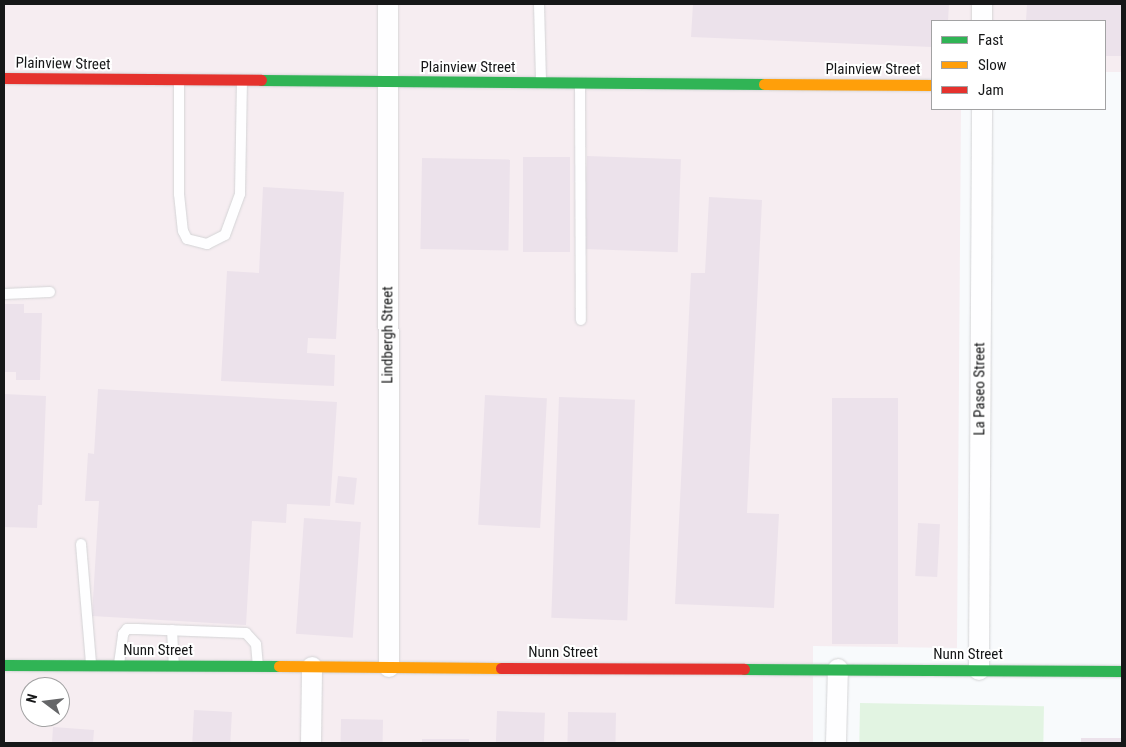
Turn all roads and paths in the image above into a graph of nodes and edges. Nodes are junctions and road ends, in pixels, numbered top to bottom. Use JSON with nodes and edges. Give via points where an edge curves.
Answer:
{"nodes":[{"id":1,"x":388,"y":4,"type":"edge"},
{"id":2,"x":539,"y":4,"type":"edge"},
{"id":3,"x":982,"y":4,"type":"edge"},
{"id":4,"x":982,"y":20,"type":"edge"},
{"id":5,"x":4,"y":78,"type":"edge"},
{"id":6,"x":179,"y":80,"type":"junction"},
{"id":7,"x":242,"y":81,"type":"junction"},
{"id":8,"x":541,"y":82,"type":"junction"},
{"id":9,"x":580,"y":82,"type":"junction"},
{"id":10,"x":388,"y":83,"type":"junction"},
{"id":11,"x":931,"y":85,"type":"edge"},
{"id":12,"x":982,"y":110,"type":"edge"},
{"id":13,"x":50,"y":292,"type":"dead end"},
{"id":14,"x":4,"y":294,"type":"edge"},
{"id":15,"x":581,"y":320,"type":"dead end"},
{"id":16,"x":81,"y":544,"type":"dead end"},
{"id":17,"x":172,"y":630,"type":"junction"},
{"id":18,"x":4,"y":665,"type":"edge"},
{"id":19,"x":91,"y":665,"type":"junction"},
{"id":20,"x":119,"y":665,"type":"junction"},
{"id":21,"x":174,"y":666,"type":"junction"},
{"id":22,"x":258,"y":666,"type":"junction"},
{"id":23,"x":312,"y":666,"type":"junction"},
{"id":24,"x":388,"y":667,"type":"junction"},
{"id":25,"x":838,"y":669,"type":"junction"},
{"id":26,"x":979,"y":670,"type":"junction"},
{"id":27,"x":1122,"y":671,"type":"edge"},
{"id":28,"x":311,"y":743,"type":"edge"},
{"id":29,"x":836,"y":743,"type":"edge"}],
"edges":[{"from":1,"to":10,"type":"street","name":"Lindbergh Street"},
{"from":2,"to":8,"type":"lane"},
{"from":3,"to":4,"type":"street"},
{"from":5,"to":6,"type":"street","name":"Plainview Street"},
{"from":6,"to":7,"type":"street","name":"Plainview Street"},
{"from":6,"to":7,"type":"lane","via":[[179,194],[183,231],[187,239],[207,244],[225,235],[240,194]]},
{"from":7,"to":10,"type":"street","name":"Plainview Street"},
{"from":8,"to":9,"type":"street","name":"Plainview Street"},
{"from":8,"to":10,"type":"street","name":"Plainview Street"},
{"from":9,"to":11,"type":"street","name":"Plainview Street"},
{"from":9,"to":15,"type":"lane"},
{"from":10,"to":24,"type":"street","name":"Lindbergh Street"},
{"from":12,"to":26,"type":"street","name":"La Paseo Street"},
{"from":13,"to":14,"type":"lane"},
{"from":16,"to":19,"type":"lane"},
{"from":17,"to":20,"type":"lane","via":[[127,629],[121,639]]},
{"from":17,"to":21,"type":"lane"},
{"from":17,"to":22,"type":"lane","via":[[246,633],[256,644]]},
{"from":18,"to":19,"type":"street","name":"Nunn Street"},
{"from":19,"to":20,"type":"street","name":"Nunn Street"},
{"from":20,"to":21,"type":"street","name":"Nunn Street"},
{"from":21,"to":22,"type":"street","name":"Nunn Street"},
{"from":22,"to":23,"type":"street","name":"Nunn Street"},
{"from":23,"to":24,"type":"street","name":"Nunn Street"},
{"from":23,"to":28,"type":"street"},
{"from":24,"to":25,"type":"street","name":"Nunn Street"},
{"from":25,"to":26,"type":"street","name":"Nunn Street"},
{"from":25,"to":29,"type":"street"},
{"from":26,"to":27,"type":"street","name":"Nunn Street"}]}
